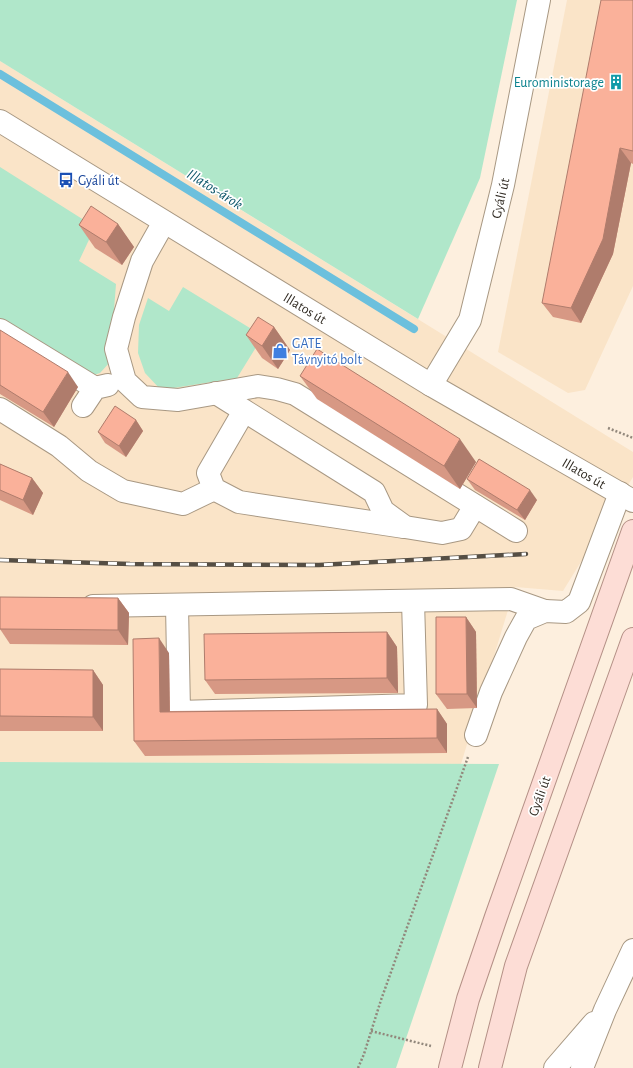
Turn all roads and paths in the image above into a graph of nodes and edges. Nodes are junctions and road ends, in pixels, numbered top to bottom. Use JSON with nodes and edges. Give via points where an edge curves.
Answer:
{"nodes":[{"id":1,"x":539,"y":0,"type":"edge"},
{"id":2,"x":0,"y":122,"type":"edge"},
{"id":3,"x":164,"y":222,"type":"junction"},
{"id":4,"x":0,"y":330,"type":"edge"},
{"id":5,"x":125,"y":381,"type":"junction"},
{"id":6,"x":431,"y":385,"type":"junction"},
{"id":7,"x":95,"y":388,"type":"junction"},
{"id":8,"x":216,"y":393,"type":"junction"},
{"id":9,"x":83,"y":406,"type":"dead end"},
{"id":10,"x":0,"y":409,"type":"edge"},
{"id":11,"x":244,"y":411,"type":"junction"},
{"id":12,"x":608,"y":428,"type":"dead end"},
{"id":13,"x":633,"y":438,"type":"edge"},
{"id":14,"x":214,"y":489,"type":"junction"},
{"id":15,"x":626,"y":497,"type":"edge"},
{"id":16,"x":475,"y":506,"type":"junction"},
{"id":17,"x":405,"y":527,"type":"junction"},
{"id":18,"x":516,"y":531,"type":"dead end"},
{"id":19,"x":633,"y":531,"type":"edge"},
{"id":20,"x":412,"y":601,"type":"junction"},
{"id":21,"x":177,"y":605,"type":"junction"},
{"id":22,"x":77,"y":606,"type":"edge"},
{"id":23,"x":545,"y":611,"type":"junction"},
{"id":24,"x":633,"y":639,"type":"edge"},
{"id":25,"x":476,"y":735,"type":"joint"},
{"id":26,"x":633,"y":950,"type":"edge"},
{"id":27,"x":605,"y":1010,"type":"junction"},
{"id":28,"x":371,"y":1031,"type":"junction"},
{"id":29,"x":446,"y":1059,"type":"edge"},
{"id":30,"x":490,"y":1065,"type":"edge"},
{"id":31,"x":358,"y":1068,"type":"edge"},
{"id":32,"x":555,"y":1068,"type":"edge"},
{"id":33,"x":582,"y":1068,"type":"edge"}],
"edges":[{"from":1,"to":6,"type":"street","name":"Gyáli út","via":[[503,185],[470,320]]},
{"from":2,"to":3,"type":"street","name":"Illatos út"},
{"from":3,"to":5,"type":"street","via":[[142,261],[116,349]]},
{"from":3,"to":6,"type":"street","name":"Illatos út"},
{"from":4,"to":7,"type":"street"},
{"from":5,"to":7,"type":"street"},
{"from":5,"to":8,"type":"street","via":[[142,397],[178,400]]},
{"from":6,"to":15,"type":"street","name":"Illatos út"},
{"from":7,"to":9,"type":"street"},
{"from":8,"to":11,"type":"street"},
{"from":8,"to":16,"type":"street","via":[[258,386],[295,394]]},
{"from":10,"to":14,"type":"street","via":[[59,446],[89,471],[123,491],[183,504]]},
{"from":11,"to":14,"type":"street","via":[[208,473]]},
{"from":11,"to":17,"type":"street","via":[[374,492],[383,511]]},
{"from":12,"to":13,"type":"path"},
{"from":14,"to":17,"type":"street","via":[[239,502]]},
{"from":15,"to":23,"type":"street","via":[[579,602],[566,612]]},
{"from":16,"to":17,"type":"street","via":[[461,529],[442,533]]},
{"from":16,"to":18,"type":"street"},
{"from":19,"to":29,"type":"main road","name":"Gyáli út"},
{"from":20,"to":21,"type":"street"},
{"from":20,"to":21,"type":"street","via":[[416,705],[179,712]]},
{"from":20,"to":23,"type":"street","via":[[511,600]]},
{"from":21,"to":22,"type":"street"},
{"from":23,"to":25,"type":"street","via":[[526,619],[491,692]]},
{"from":24,"to":30,"type":"main road","via":[[516,966]]},
{"from":25,"to":28,"type":"path"},
{"from":26,"to":27,"type":"street"},
{"from":27,"to":32,"type":"street"},
{"from":27,"to":33,"type":"street"},
{"from":28,"to":29,"type":"path"},
{"from":28,"to":31,"type":"path"}]}
